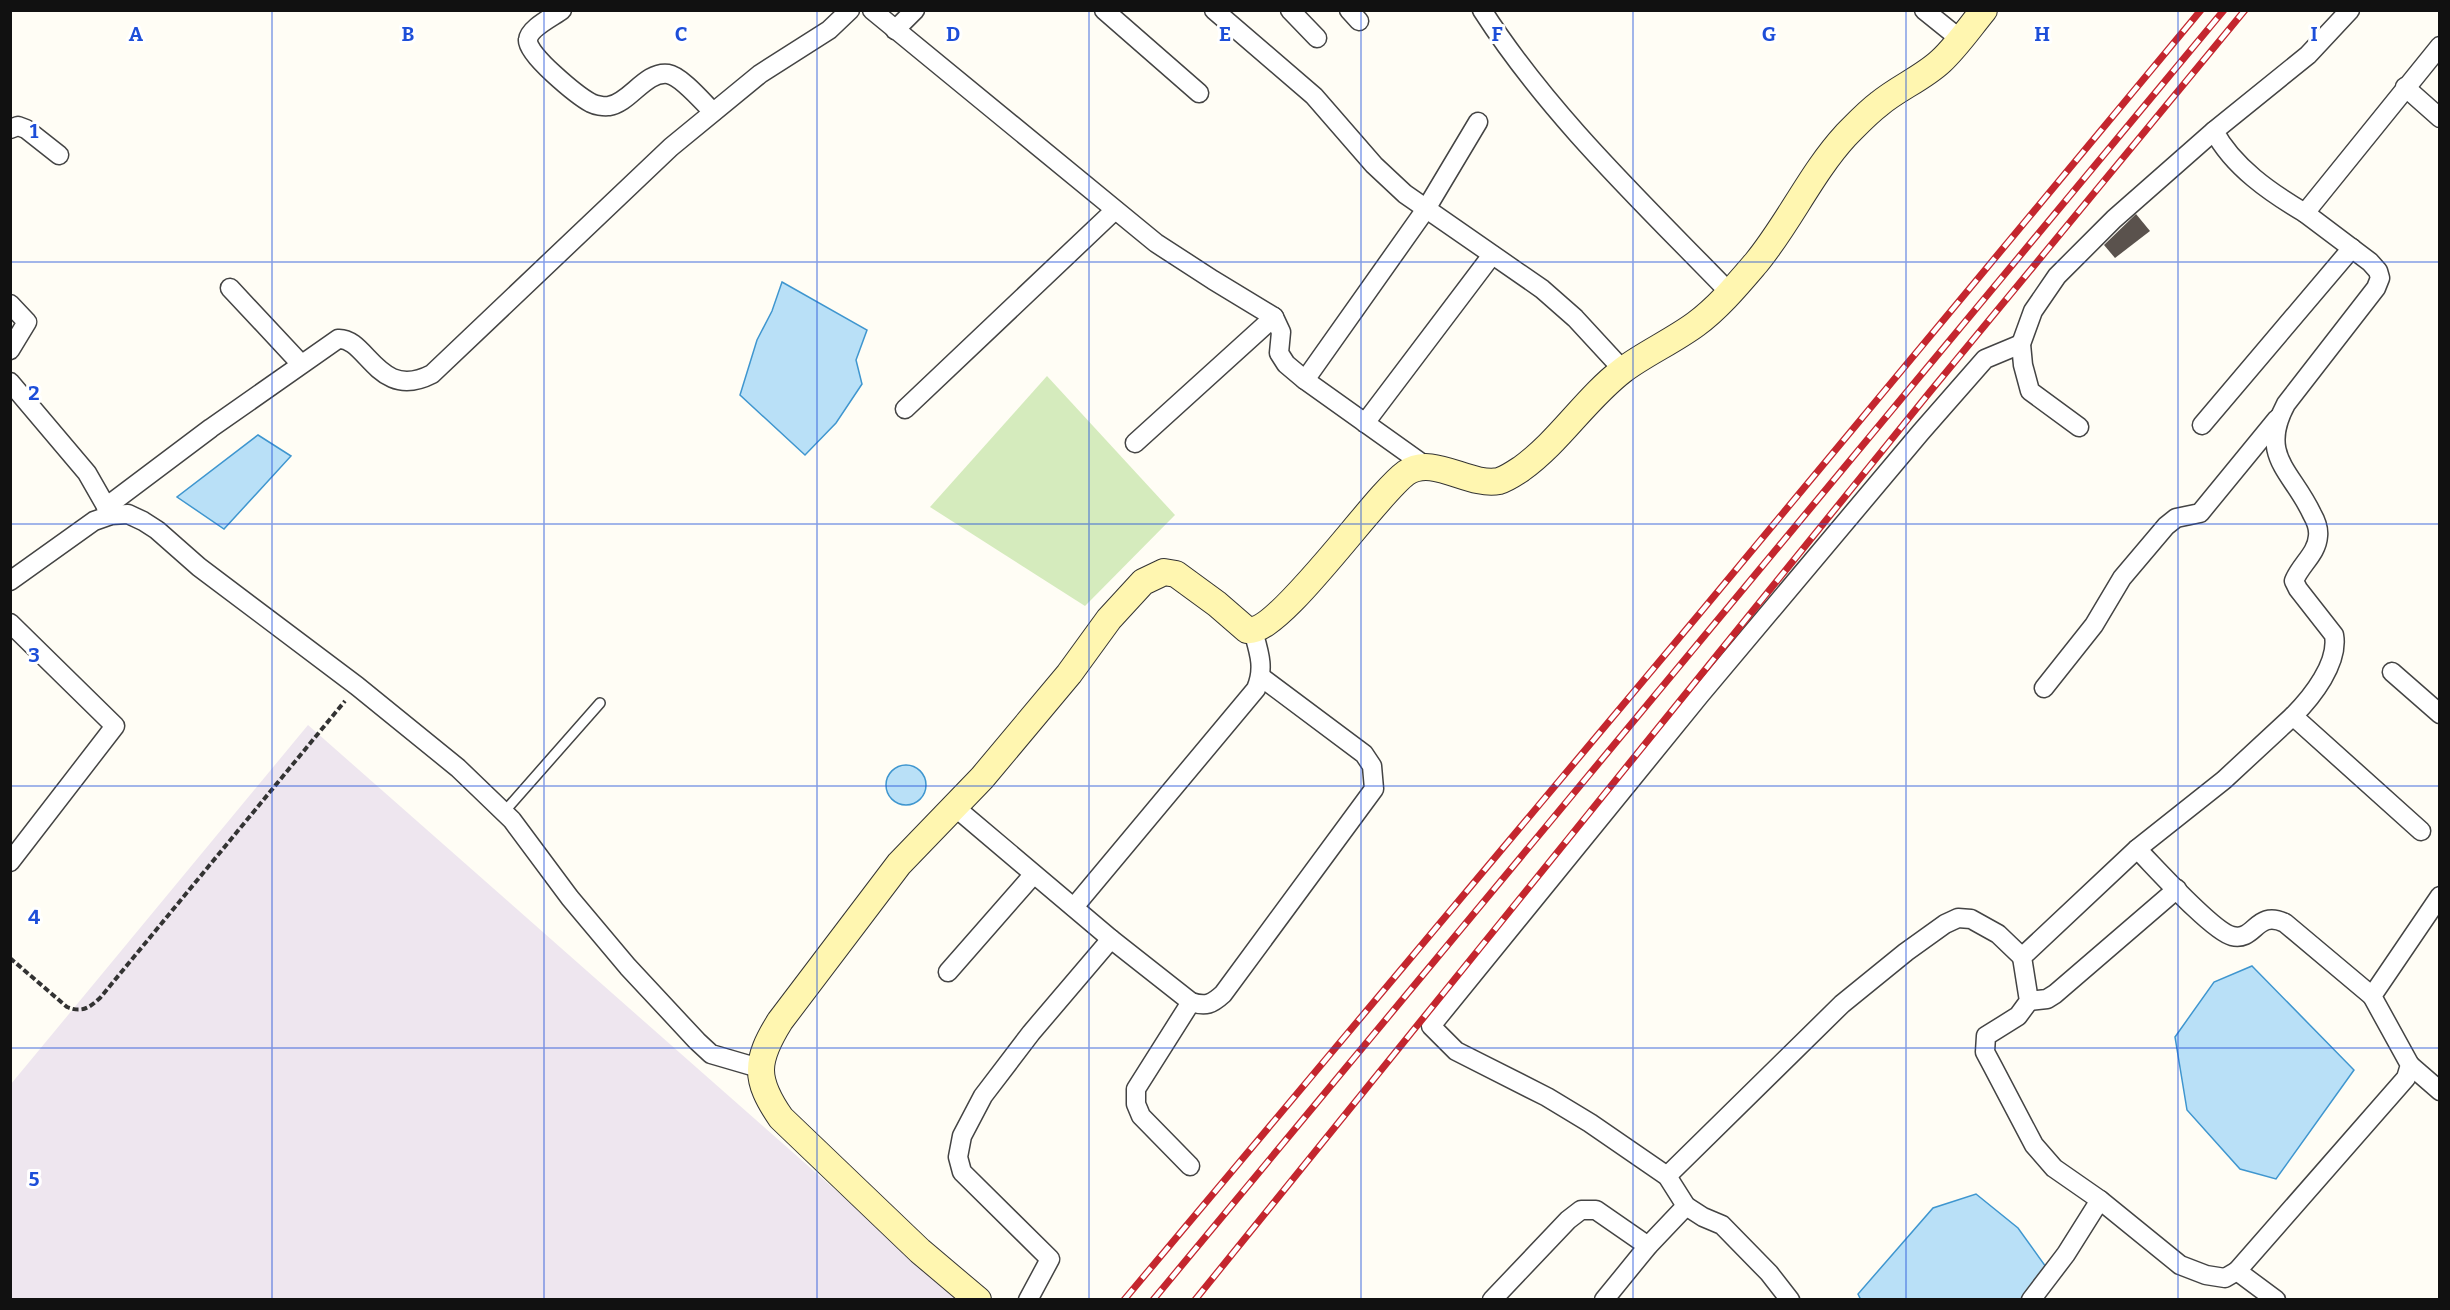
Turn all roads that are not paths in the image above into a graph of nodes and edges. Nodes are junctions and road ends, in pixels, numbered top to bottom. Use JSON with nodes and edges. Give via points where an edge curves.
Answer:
{"nodes":[{"id":1,"x":562,"y":10,"type":"edge"},
{"id":2,"x":850,"y":10,"type":"edge"},
{"id":3,"x":872,"y":10,"type":"edge"},
{"id":4,"x":915,"y":10,"type":"edge"},
{"id":5,"x":1104,"y":10,"type":"edge"},
{"id":6,"x":1214,"y":10,"type":"edge"},
{"id":7,"x":1290,"y":10,"type":"edge"},
{"id":8,"x":1482,"y":10,"type":"edge"},
{"id":9,"x":1924,"y":10,"type":"edge"},
{"id":10,"x":1984,"y":10,"type":"edge"},
{"id":11,"x":2350,"y":10,"type":"edge"},
{"id":12,"x":895,"y":30,"type":"junction"},
{"id":13,"x":1317,"y":38,"type":"dead end"},
{"id":14,"x":1960,"y":39,"type":"junction"},
{"id":15,"x":2439,"y":46,"type":"edge"},
{"id":16,"x":2405,"y":87,"type":"junction"},
{"id":17,"x":1199,"y":93,"type":"dead end"},
{"id":18,"x":713,"y":112,"type":"junction"},
{"id":19,"x":2439,"y":118,"type":"edge"},
{"id":20,"x":1478,"y":122,"type":"dead end"},
{"id":21,"x":10,"y":129,"type":"edge"},
{"id":22,"x":2214,"y":131,"type":"junction"},
{"id":23,"x":59,"y":155,"type":"dead end"},
{"id":24,"x":1426,"y":209,"type":"junction"},
{"id":25,"x":1115,"y":210,"type":"junction"},
{"id":26,"x":2305,"y":213,"type":"junction"},
{"id":27,"x":2352,"y":248,"type":"junction"},
{"id":28,"x":1492,"y":255,"type":"junction"},
{"id":29,"x":230,"y":288,"type":"dead end"},
{"id":30,"x":1730,"y":292,"type":"junction"},
{"id":31,"x":10,"y":304,"type":"edge"},
{"id":32,"x":1274,"y":317,"type":"junction"},
{"id":33,"x":2021,"y":344,"type":"junction"},
{"id":34,"x":10,"y":350,"type":"edge"},
{"id":35,"x":301,"y":364,"type":"junction"},
{"id":36,"x":1623,"y":370,"type":"junction"},
{"id":37,"x":1305,"y":380,"type":"junction"},
{"id":38,"x":10,"y":382,"type":"edge"},
{"id":39,"x":905,"y":409,"type":"dead end"},
{"id":40,"x":2277,"y":419,"type":"junction"},
{"id":41,"x":1365,"y":423,"type":"junction"},
{"id":42,"x":2202,"y":425,"type":"dead end"},
{"id":43,"x":2079,"y":427,"type":"dead end"},
{"id":44,"x":1135,"y":443,"type":"dead end"},
{"id":45,"x":1427,"y":467,"type":"junction"},
{"id":46,"x":109,"y":511,"type":"junction"},
{"id":47,"x":10,"y":581,"type":"edge"},
{"id":48,"x":10,"y":623,"type":"edge"},
{"id":49,"x":1253,"y":631,"type":"junction"},
{"id":50,"x":2392,"y":672,"type":"dead end"},
{"id":51,"x":1261,"y":676,"type":"junction"},
{"id":52,"x":2044,"y":688,"type":"dead end"},
{"id":53,"x":600,"y":703,"type":"dead end"},
{"id":54,"x":2439,"y":714,"type":"edge"},
{"id":55,"x":2293,"y":716,"type":"junction"},
{"id":56,"x":956,"y":808,"type":"junction"},
{"id":57,"x":504,"y":812,"type":"junction"},
{"id":58,"x":2421,"y":831,"type":"dead end"},
{"id":59,"x":2137,"y":849,"type":"junction"},
{"id":60,"x":10,"y":862,"type":"edge"},
{"id":61,"x":1033,"y":875,"type":"junction"},
{"id":62,"x":2177,"y":890,"type":"junction"},
{"id":63,"x":2439,"y":896,"type":"edge"},
{"id":64,"x":1074,"y":907,"type":"junction"},
{"id":65,"x":1111,"y":939,"type":"junction"},
{"id":66,"x":2022,"y":957,"type":"junction"},
{"id":67,"x":948,"y":972,"type":"dead end"},
{"id":68,"x":2372,"y":996,"type":"junction"},
{"id":69,"x":2029,"y":1001,"type":"junction"},
{"id":70,"x":1191,"y":1002,"type":"junction"},
{"id":71,"x":2410,"y":1065,"type":"junction"},
{"id":72,"x":759,"y":1068,"type":"junction"},
{"id":73,"x":2439,"y":1091,"type":"edge"},
{"id":74,"x":1190,"y":1166,"type":"dead end"},
{"id":75,"x":1667,"y":1176,"type":"junction"},
{"id":76,"x":2100,"y":1200,"type":"junction"},
{"id":77,"x":1686,"y":1206,"type":"junction"},
{"id":78,"x":1648,"y":1246,"type":"junction"},
{"id":79,"x":2237,"y":1272,"type":"junction"},
{"id":80,"x":978,"y":1299,"type":"edge"},
{"id":81,"x":1028,"y":1299,"type":"edge"},
{"id":82,"x":1492,"y":1299,"type":"edge"},
{"id":83,"x":1604,"y":1299,"type":"edge"},
{"id":84,"x":1790,"y":1299,"type":"edge"},
{"id":85,"x":2031,"y":1299,"type":"edge"},
{"id":86,"x":2276,"y":1299,"type":"edge"}],
"edges":[{"from":1,"to":18,"type":"street","via":[[531,32],[528,47],[584,99],[608,106],[659,74],[669,74]]},
{"from":2,"to":18,"type":"street","via":[[829,30],[760,74]]},
{"from":3,"to":12,"type":"street"},
{"from":4,"to":12,"type":"street"},
{"from":5,"to":17,"type":"street"},
{"from":6,"to":24,"type":"street","via":[[1314,96],[1374,165]]},
{"from":7,"to":13,"type":"street"},
{"from":8,"to":30,"type":"street","via":[[1500,39],[1586,144]]},
{"from":9,"to":14,"type":"street"},
{"from":10,"to":14,"type":"street"},
{"from":11,"to":22,"type":"street","via":[[2308,55]]},
{"from":12,"to":25,"type":"street"},
{"from":14,"to":30,"type":"street","via":[[1941,61],[1880,103],[1846,136],[1825,161],[1777,236]]},
{"from":15,"to":16,"type":"street"},
{"from":16,"to":19,"type":"street"},
{"from":16,"to":26,"type":"street"},
{"from":18,"to":35,"type":"street","via":[[671,147],[432,374],[421,380],[395,380],[342,338]]},
{"from":20,"to":24,"type":"street"},
{"from":21,"to":23,"type":"street","via":[[26,129]]},
{"from":22,"to":26,"type":"street","via":[[2222,146],[2246,171]]},
{"from":22,"to":33,"type":"street","via":[[2114,219],[2058,276],[2033,311]]},
{"from":24,"to":28,"type":"street"},
{"from":24,"to":37,"type":"street"},
{"from":25,"to":32,"type":"street","via":[[1166,249]]},
{"from":25,"to":39,"type":"street"},
{"from":26,"to":27,"type":"street"},
{"from":27,"to":40,"type":"street","via":[[2378,271],[2380,279]]},
{"from":27,"to":42,"type":"street"},
{"from":28,"to":36,"type":"street","via":[[1558,303]]},
{"from":28,"to":41,"type":"street"},
{"from":29,"to":35,"type":"street"},
{"from":30,"to":36,"type":"street","via":[[1697,324]]},
{"from":31,"to":34,"type":"street","via":[[27,322]]},
{"from":32,"to":37,"type":"street","via":[[1281,332],[1279,353]]},
{"from":32,"to":44,"type":"street"},
{"from":33,"to":43,"type":"street","via":[[2030,391]]},
{"from":33,"to":75,"type":"street","via":[[1985,359],[1921,432],[1700,695],[1431,1026],[1456,1051],[1590,1122]]},
{"from":35,"to":46,"type":"street"},
{"from":36,"to":45,"type":"street","via":[[1546,448],[1500,481],[1483,481]]},
{"from":37,"to":41,"type":"street"},
{"from":38,"to":46,"type":"street","via":[[87,473]]},
{"from":40,"to":52,"type":"street","via":[[2200,513],[2184,515],[2166,526],[2122,578],[2094,625]]},
{"from":40,"to":55,"type":"street","via":[[2275,449],[2318,526],[2313,552],[2294,581],[2331,628],[2336,644],[2327,670]]},
{"from":41,"to":45,"type":"street"},
{"from":45,"to":49,"type":"street","via":[[1408,471],[1385,492],[1286,606]]},
{"from":46,"to":47,"type":"street"},
{"from":46,"to":57,"type":"street","via":[[128,514],[156,530],[357,686],[458,768]]},
{"from":48,"to":60,"type":"street","via":[[115,726]]},
{"from":49,"to":51,"type":"street","via":[[1262,663]]},
{"from":49,"to":56,"type":"street","via":[[1176,574],[1153,575],[1109,619],[1069,674]]},
{"from":50,"to":54,"type":"street"},
{"from":51,"to":64,"type":"street","via":[[1249,700]]},
{"from":51,"to":70,"type":"street","via":[[1364,754],[1372,766],[1374,789],[1223,994],[1203,1006]]},
{"from":53,"to":57,"type":"lane"},
{"from":55,"to":58,"type":"street"},
{"from":55,"to":59,"type":"street","via":[[2224,780]]},
{"from":56,"to":61,"type":"street"},
{"from":56,"to":72,"type":"street","via":[[899,864],[826,959],[775,1030]]},
{"from":57,"to":72,"type":"street","via":[[585,915],[697,1041],[711,1054]]},
{"from":59,"to":62,"type":"street"},
{"from":59,"to":66,"type":"street"},
{"from":61,"to":64,"type":"street"},
{"from":61,"to":67,"type":"street"},
{"from":62,"to":68,"type":"street","via":[[2214,926],[2232,936],[2245,935],[2265,920],[2275,918],[2285,923]]},
{"from":62,"to":69,"type":"street","via":[[2055,994]]},
{"from":63,"to":68,"type":"street"},
{"from":64,"to":65,"type":"street"},
{"from":65,"to":70,"type":"street"},
{"from":65,"to":81,"type":"street","via":[[982,1096],[962,1136],[958,1157],[962,1172],[1050,1259]]},
{"from":66,"to":69,"type":"street"},
{"from":66,"to":75,"type":"street","via":[[1998,934],[1971,919],[1958,918],[1945,924],[1842,1004]]},
{"from":68,"to":71,"type":"street"},
{"from":69,"to":76,"type":"street","via":[[2018,1016],[1986,1036],[1985,1052],[2034,1145],[2054,1168]]},
{"from":70,"to":74,"type":"street","via":[[1136,1089],[1141,1116]]},
{"from":71,"to":73,"type":"street"},
{"from":71,"to":79,"type":"street","via":[[2394,1093]]},
{"from":72,"to":80,"type":"street","via":[[768,1100],[781,1118],[920,1251]]},
{"from":75,"to":77,"type":"street"},
{"from":76,"to":79,"type":"street","via":[[2180,1266],[2225,1278]]},
{"from":76,"to":85,"type":"street"},
{"from":77,"to":78,"type":"street"},
{"from":77,"to":84,"type":"street","via":[[1722,1225]]},
{"from":78,"to":82,"type":"street","via":[[1596,1210],[1581,1210]]},
{"from":78,"to":83,"type":"street"},
{"from":79,"to":86,"type":"street"}]}
